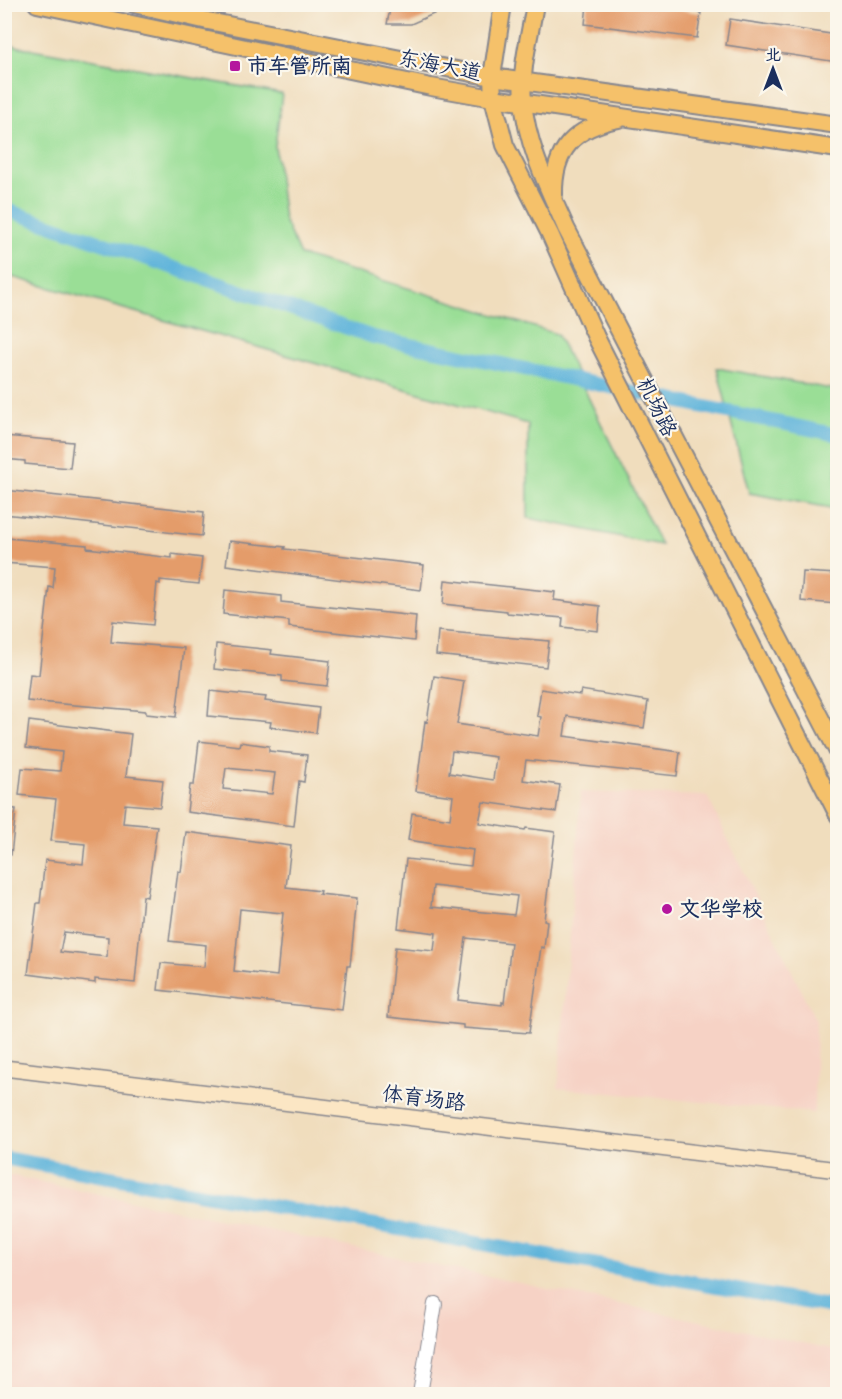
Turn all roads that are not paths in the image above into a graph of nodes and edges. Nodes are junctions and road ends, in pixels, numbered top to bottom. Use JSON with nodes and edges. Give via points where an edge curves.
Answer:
{"nodes":[{"id":1,"x":37,"y":4,"type":"edge"},
{"id":2,"x":134,"y":4,"type":"edge"},
{"id":3,"x":503,"y":4,"type":"edge"},
{"id":4,"x":535,"y":4,"type":"edge"},
{"id":5,"x":492,"y":77,"type":"junction"},
{"id":6,"x":523,"y":81,"type":"junction"},
{"id":7,"x":493,"y":98,"type":"junction"},
{"id":8,"x":523,"y":101,"type":"junction"},
{"id":9,"x":628,"y":117,"type":"junction"},
{"id":10,"x":837,"y":125,"type":"edge"},
{"id":11,"x":837,"y":149,"type":"edge"},
{"id":12,"x":554,"y":201,"type":"junction"},
{"id":13,"x":837,"y":752,"type":"edge"},
{"id":14,"x":837,"y":815,"type":"edge"},
{"id":15,"x":4,"y":1068,"type":"edge"},
{"id":16,"x":837,"y":1170,"type":"edge"},
{"id":17,"x":435,"y":1304,"type":"dead end"},
{"id":18,"x":420,"y":1395,"type":"edge"}],
"edges":[{"from":1,"to":7,"type":"main road","name":"东海大道"},
{"from":2,"to":5,"type":"main road","name":"东海大道"},
{"from":3,"to":5,"type":"main road","name":"机场路"},
{"from":4,"to":6,"type":"main road","name":"机场路"},
{"from":5,"to":6,"type":"main road","name":"东海大道"},
{"from":5,"to":7,"type":"main road","name":"机场路"},
{"from":6,"to":8,"type":"main road","name":"机场路"},
{"from":6,"to":10,"type":"main road","name":"东海大道"},
{"from":7,"to":8,"type":"main road","name":"东海大道"},
{"from":7,"to":14,"type":"main road","name":"机场路","via":[[505,145],[596,337]]},
{"from":8,"to":9,"type":"main road","name":"东海大道"},
{"from":8,"to":12,"type":"main road","name":"机场路","via":[[534,152]]},
{"from":9,"to":11,"type":"main road","name":"东海大道"},
{"from":9,"to":12,"type":"main road","via":[[584,129],[566,146],[554,181]]},
{"from":12,"to":13,"type":"main road","name":"机场路"},
{"from":15,"to":16,"type":"main road","name":"体育场路"},
{"from":17,"to":18,"type":"street"}]}
